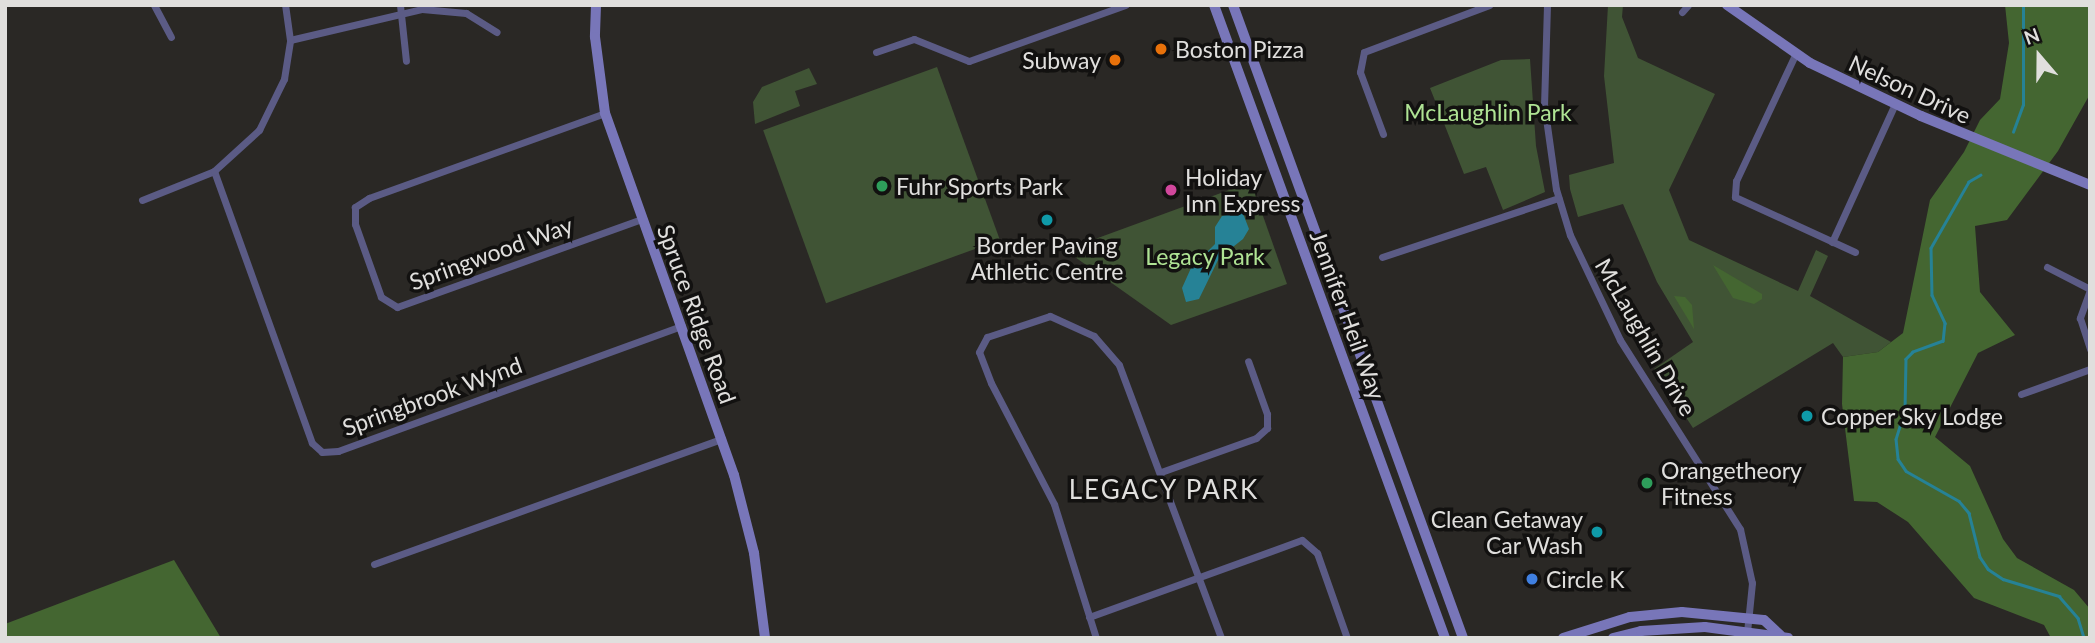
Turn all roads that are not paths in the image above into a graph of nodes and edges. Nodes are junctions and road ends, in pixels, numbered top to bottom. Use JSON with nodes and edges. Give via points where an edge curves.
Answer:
{"nodes":[{"id":1,"x":154,"y":5,"type":"edge"},
{"id":2,"x":285,"y":5,"type":"edge"},
{"id":3,"x":596,"y":5,"type":"edge"},
{"id":4,"x":1125,"y":5,"type":"edge"},
{"id":5,"x":1214,"y":5,"type":"edge"},
{"id":6,"x":1233,"y":5,"type":"edge"},
{"id":7,"x":1489,"y":5,"type":"edge"},
{"id":8,"x":1547,"y":5,"type":"edge"},
{"id":9,"x":1688,"y":5,"type":"edge"},
{"id":10,"x":1727,"y":5,"type":"edge"},
{"id":11,"x":400,"y":9,"type":"edge"},
{"id":12,"x":1682,"y":12,"type":"dead end"},
{"id":13,"x":496,"y":32,"type":"dead end"},
{"id":14,"x":171,"y":37,"type":"dead end"},
{"id":15,"x":290,"y":40,"type":"junction"},
{"id":16,"x":876,"y":52,"type":"dead end"},
{"id":17,"x":1794,"y":55,"type":"junction"},
{"id":18,"x":407,"y":61,"type":"dead end"},
{"id":19,"x":1895,"y":104,"type":"junction"},
{"id":20,"x":605,"y":113,"type":"junction"},
{"id":21,"x":1383,"y":134,"type":"dead end"},
{"id":22,"x":214,"y":171,"type":"junction"},
{"id":23,"x":2090,"y":185,"type":"edge"},
{"id":24,"x":1558,"y":198,"type":"junction"},
{"id":25,"x":142,"y":201,"type":"dead end"},
{"id":26,"x":642,"y":219,"type":"junction"},
{"id":27,"x":1832,"y":242,"type":"junction"},
{"id":28,"x":1855,"y":252,"type":"dead end"},
{"id":29,"x":1382,"y":257,"type":"dead end"},
{"id":30,"x":2047,"y":267,"type":"dead end"},
{"id":31,"x":2090,"y":289,"type":"edge"},
{"id":32,"x":682,"y":326,"type":"junction"},
{"id":33,"x":2090,"y":349,"type":"edge"},
{"id":34,"x":1248,"y":361,"type":"dead end"},
{"id":35,"x":2090,"y":369,"type":"edge"},
{"id":36,"x":2021,"y":394,"type":"dead end"},
{"id":37,"x":722,"y":439,"type":"junction"},
{"id":38,"x":1161,"y":472,"type":"junction"},
{"id":39,"x":374,"y":564,"type":"dead end"},
{"id":40,"x":1199,"y":576,"type":"junction"},
{"id":41,"x":1089,"y":617,"type":"junction"},
{"id":42,"x":1750,"y":617,"type":"junction"},
{"id":43,"x":1747,"y":632,"type":"junction"},
{"id":44,"x":1784,"y":636,"type":"edge"},
{"id":45,"x":765,"y":638,"type":"edge"},
{"id":46,"x":1096,"y":638,"type":"edge"},
{"id":47,"x":1221,"y":638,"type":"edge"},
{"id":48,"x":1347,"y":638,"type":"edge"},
{"id":49,"x":1445,"y":638,"type":"edge"},
{"id":50,"x":1463,"y":638,"type":"edge"},
{"id":51,"x":1563,"y":638,"type":"edge"},
{"id":52,"x":1614,"y":638,"type":"edge"}],
"edges":[{"from":1,"to":14,"type":"street"},
{"from":2,"to":15,"type":"street"},
{"from":3,"to":20,"type":"street","name":"Spruce Ridge Road","via":[[596,49]]},
{"from":4,"to":16,"type":"street","via":[[969,61],[914,39]]},
{"from":5,"to":49,"type":"street","name":"Jennifer Heil Way"},
{"from":6,"to":50,"type":"street","name":"Jennifer Heil Way"},
{"from":7,"to":21,"type":"street","via":[[1364,52],[1360,72]]},
{"from":8,"to":24,"type":"street","name":"McLaughlin Drive","via":[[1544,104]]},
{"from":9,"to":12,"type":"street"},
{"from":10,"to":17,"type":"street","name":"Nelson Drive"},
{"from":11,"to":13,"type":"street","via":[[444,8],[474,17]]},
{"from":11,"to":15,"type":"street"},
{"from":11,"to":18,"type":"street"},
{"from":15,"to":22,"type":"street","via":[[284,79],[269,114],[246,144]]},
{"from":17,"to":19,"type":"street","name":"Nelson Drive"},
{"from":17,"to":27,"type":"street","via":[[1736,181],[1735,197]]},
{"from":19,"to":23,"type":"street","name":"Nelson Drive"},
{"from":19,"to":27,"type":"street"},
{"from":20,"to":26,"type":"street","name":"Spruce Ridge Road"},
{"from":20,"to":26,"type":"street","name":"Springwood Way","via":[[369,198],[355,207],[355,224],[382,297],[397,307]]},
{"from":22,"to":25,"type":"street"},
{"from":22,"to":32,"type":"street","name":"Springbrook Wynd","via":[[313,443],[322,452],[338,451]]},
{"from":24,"to":29,"type":"street"},
{"from":24,"to":42,"type":"street","name":"McLaughlin Drive","via":[[1599,303],[1740,529],[1751,568]]},
{"from":26,"to":32,"type":"street","name":"Spruce Ridge Road"},
{"from":27,"to":28,"type":"street"},
{"from":30,"to":31,"type":"street"},
{"from":31,"to":33,"type":"street","via":[[2080,318]]},
{"from":32,"to":37,"type":"street","name":"Spruce Ridge Road"},
{"from":34,"to":38,"type":"street","via":[[1267,414],[1267,428],[1256,438]]},
{"from":35,"to":36,"type":"street"},
{"from":37,"to":39,"type":"street"},
{"from":37,"to":45,"type":"street","name":"Spruce Ridge Road","via":[[754,552]]},
{"from":38,"to":40,"type":"street"},
{"from":38,"to":41,"type":"street","via":[[1119,365],[1094,336],[1050,316],[982,340],[979,352],[990,383],[1054,504]]},
{"from":40,"to":41,"type":"street"},
{"from":40,"to":47,"type":"street"},
{"from":40,"to":48,"type":"street","via":[[1308,540],[1317,553]]},
{"from":41,"to":46,"type":"street"},
{"from":42,"to":43,"type":"street","name":"McLaughlin Drive"},
{"from":42,"to":44,"type":"street","via":[[1764,620]]},
{"from":42,"to":51,"type":"street","via":[[1660,613]]},
{"from":43,"to":44,"type":"street"},
{"from":43,"to":52,"type":"street","via":[[1682,627]]}]}
